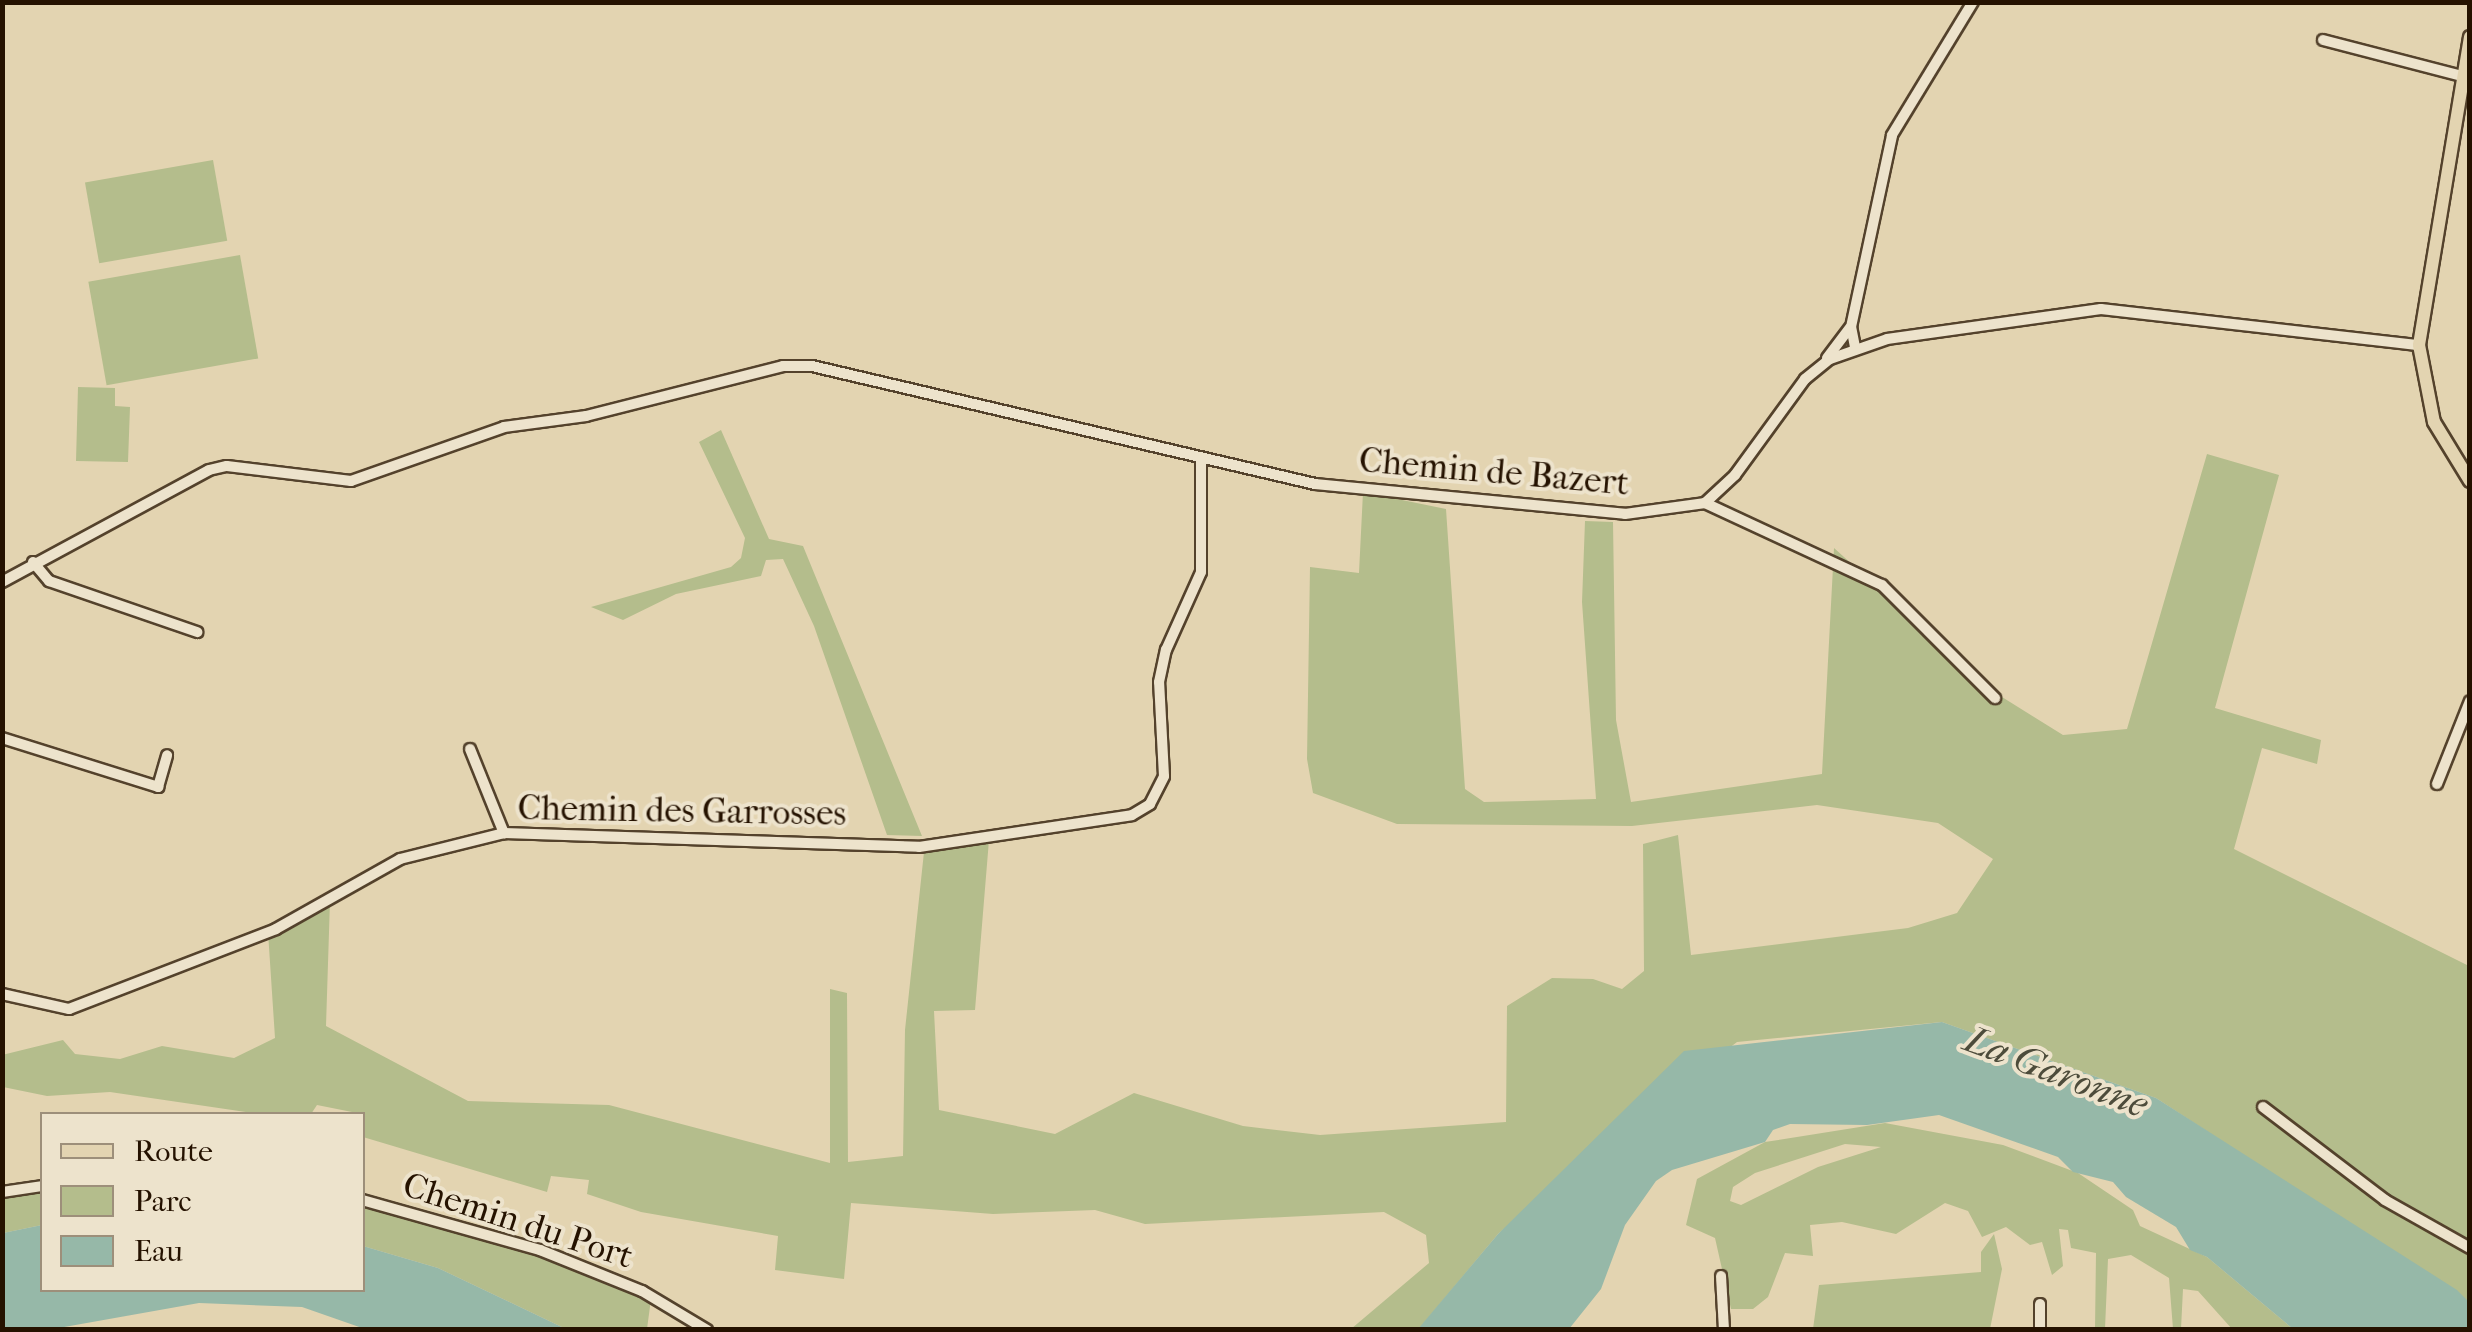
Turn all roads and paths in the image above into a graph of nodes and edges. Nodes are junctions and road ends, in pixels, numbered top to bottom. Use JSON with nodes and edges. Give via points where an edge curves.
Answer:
{"nodes":[{"id":1,"x":1973,"y":2,"type":"edge"},
{"id":2,"x":2470,"y":37,"type":"edge"},
{"id":3,"x":2322,"y":40,"type":"dead end"},
{"id":4,"x":2462,"y":76,"type":"junction"},
{"id":5,"x":1851,"y":327,"type":"junction"},
{"id":6,"x":2420,"y":345,"type":"junction"},
{"id":7,"x":1855,"y":347,"type":"junction"},
{"id":8,"x":1825,"y":363,"type":"junction"},
{"id":9,"x":1201,"y":460,"type":"junction"},
{"id":10,"x":2470,"y":480,"type":"edge"},
{"id":11,"x":1705,"y":502,"type":"junction"},
{"id":12,"x":33,"y":562,"type":"junction"},
{"id":13,"x":4,"y":578,"type":"edge"},
{"id":14,"x":197,"y":632,"type":"dead end"},
{"id":15,"x":1995,"y":698,"type":"dead end"},
{"id":16,"x":2470,"y":702,"type":"edge"},
{"id":17,"x":2,"y":738,"type":"edge"},
{"id":18,"x":470,"y":749,"type":"dead end"},
{"id":19,"x":167,"y":755,"type":"dead end"},
{"id":20,"x":2437,"y":784,"type":"dead end"},
{"id":21,"x":504,"y":833,"type":"junction"},
{"id":22,"x":2,"y":994,"type":"edge"},
{"id":23,"x":2263,"y":1107,"type":"dead end"},
{"id":24,"x":40,"y":1186,"type":"edge"},
{"id":25,"x":2,"y":1192,"type":"edge"},
{"id":26,"x":365,"y":1201,"type":"edge"},
{"id":27,"x":2470,"y":1248,"type":"edge"},
{"id":28,"x":1721,"y":1276,"type":"dead end"},
{"id":29,"x":2040,"y":1304,"type":"dead end"},
{"id":30,"x":707,"y":1330,"type":"edge"},
{"id":31,"x":1724,"y":1330,"type":"edge"},
{"id":32,"x":2040,"y":1330,"type":"edge"}],
"edges":[{"from":1,"to":5,"type":"street","via":[[1892,136]]},
{"from":2,"to":4,"type":"main road"},
{"from":3,"to":4,"type":"street"},
{"from":4,"to":6,"type":"main road"},
{"from":5,"to":7,"type":"street"},
{"from":5,"to":8,"type":"street"},
{"from":6,"to":7,"type":"street","via":[[2101,309],[1940,328]]},
{"from":6,"to":10,"type":"main road","via":[[2434,422]]},
{"from":7,"to":8,"type":"street"},
{"from":8,"to":11,"type":"street","via":[[1781,405],[1735,475]]},
{"from":9,"to":11,"type":"street","name":"Chemin de Bazert","via":[[1315,484],[1570,513],[1625,514]]},
{"from":9,"to":12,"type":"street","name":"Chemin de Bazert","via":[[812,366],[783,366],[586,416],[504,428],[351,482],[227,466],[209,470]]},
{"from":9,"to":21,"type":"street","name":"Chemin des Garrosses","via":[[1202,572],[1166,650],[1159,682],[1160,791],[1132,815],[919,847]]},
{"from":11,"to":15,"type":"street","via":[[1882,585]]},
{"from":12,"to":13,"type":"street","name":"Chemin de Bazert"},
{"from":12,"to":14,"type":"street","via":[[50,581]]},
{"from":16,"to":20,"type":"street"},
{"from":17,"to":19,"type":"street","via":[[158,787]]},
{"from":18,"to":21,"type":"street"},
{"from":21,"to":22,"type":"street","name":"Chemin des Garrosses","via":[[400,860],[276,928],[69,1010]]},
{"from":23,"to":27,"type":"street","via":[[2385,1200]]},
{"from":24,"to":25,"type":"street"},
{"from":26,"to":30,"type":"street","name":"Chemin du Port","via":[[540,1250],[642,1291]]},
{"from":28,"to":31,"type":"street"},
{"from":29,"to":32,"type":"street"}]}
